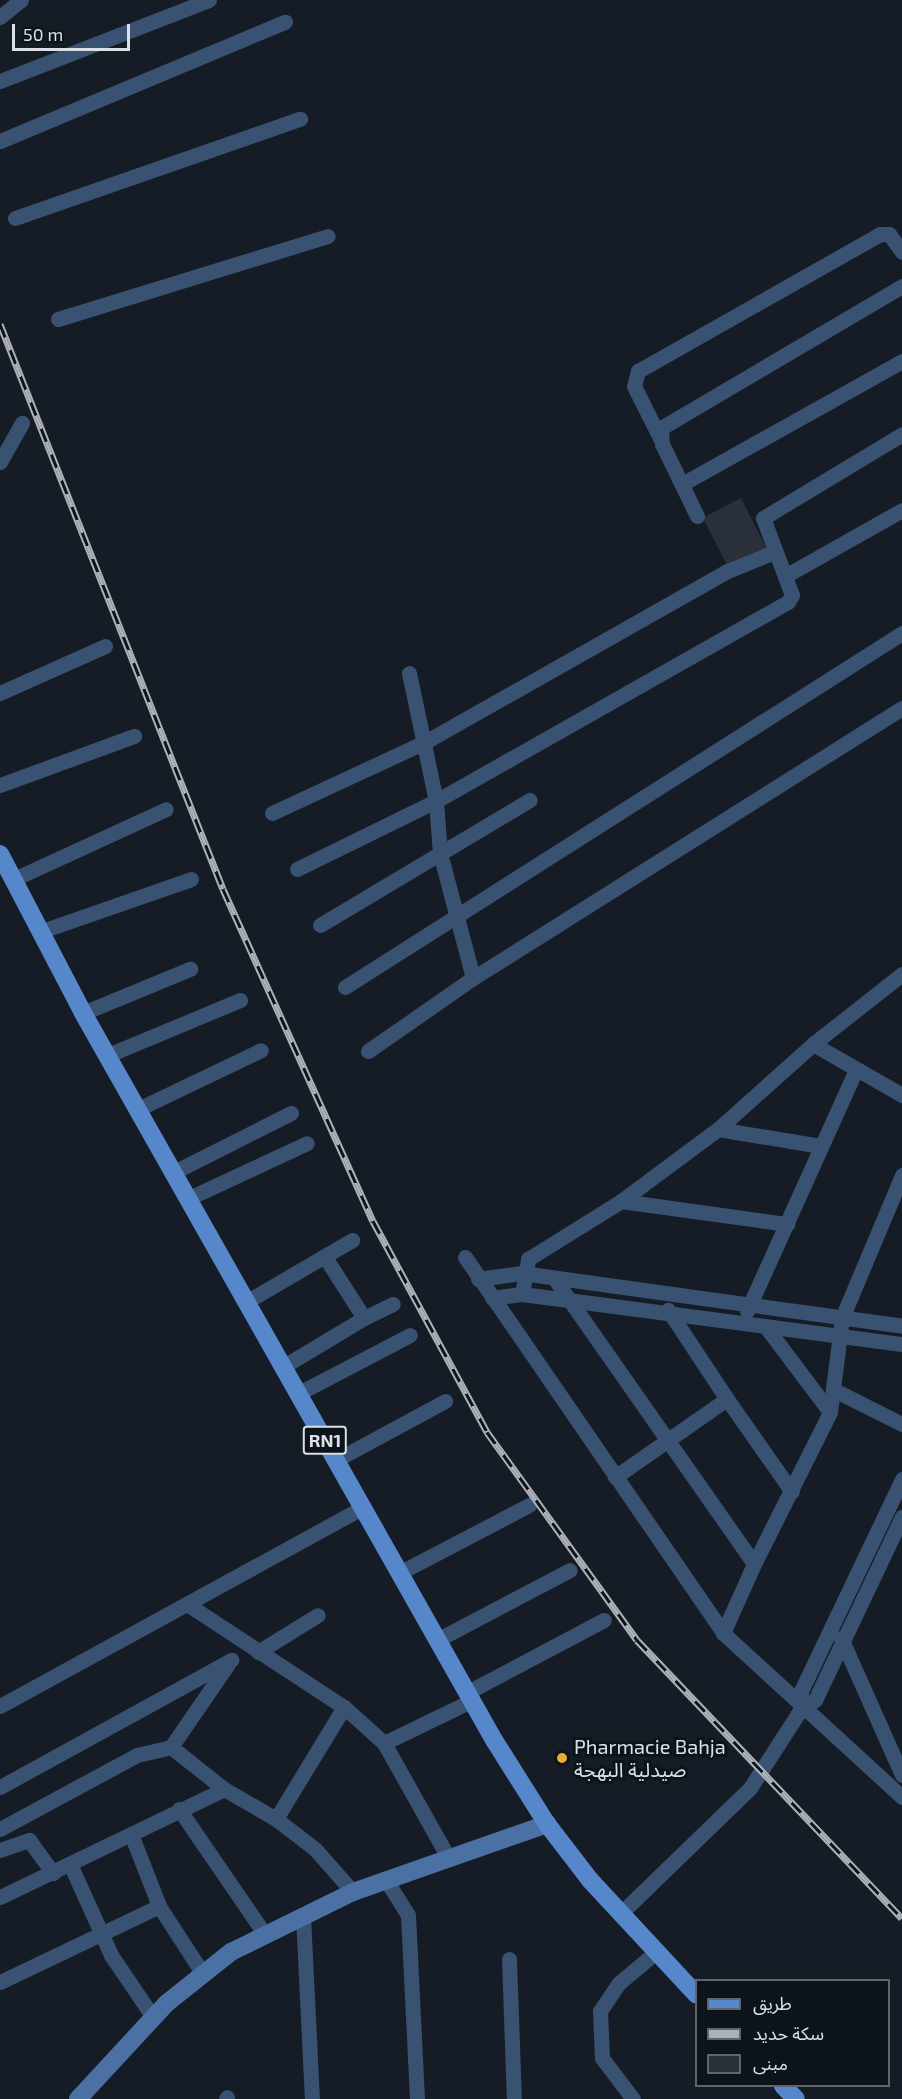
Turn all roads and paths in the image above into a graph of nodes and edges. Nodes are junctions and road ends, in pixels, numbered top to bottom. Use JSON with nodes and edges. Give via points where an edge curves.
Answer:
{"nodes":[{"id":1,"x":21,"y":0,"type":"edge"},
{"id":2,"x":209,"y":0,"type":"edge"},
{"id":3,"x":0,"y":17,"type":"edge"},
{"id":4,"x":285,"y":22,"type":"dead end"},
{"id":5,"x":0,"y":81,"type":"edge"},
{"id":6,"x":300,"y":119,"type":"dead end"},
{"id":7,"x":0,"y":141,"type":"edge"},
{"id":8,"x":15,"y":218,"type":"dead end"},
{"id":9,"x":328,"y":236,"type":"dead end"},
{"id":10,"x":902,"y":252,"type":"edge"},
{"id":11,"x":902,"y":286,"type":"edge"},
{"id":12,"x":58,"y":319,"type":"dead end"},
{"id":13,"x":902,"y":361,"type":"edge"},
{"id":14,"x":22,"y":423,"type":"dead end"},
{"id":15,"x":902,"y":434,"type":"edge"},
{"id":16,"x":660,"y":438,"type":"junction"},
{"id":17,"x":0,"y":462,"type":"edge"},
{"id":18,"x":682,"y":484,"type":"junction"},
{"id":19,"x":902,"y":510,"type":"edge"},
{"id":20,"x":697,"y":516,"type":"dead end"},
{"id":21,"x":774,"y":552,"type":"junction"},
{"id":22,"x":785,"y":576,"type":"junction"},
{"id":23,"x":902,"y":633,"type":"edge"},
{"id":24,"x":105,"y":646,"type":"dead end"},
{"id":25,"x":409,"y":673,"type":"dead end"},
{"id":26,"x":0,"y":693,"type":"edge"},
{"id":27,"x":902,"y":708,"type":"edge"},
{"id":28,"x":134,"y":736,"type":"dead end"},
{"id":29,"x":425,"y":742,"type":"junction"},
{"id":30,"x":0,"y":785,"type":"edge"},
{"id":31,"x":530,"y":800,"type":"dead end"},
{"id":32,"x":436,"y":801,"type":"junction"},
{"id":33,"x":166,"y":809,"type":"dead end"},
{"id":34,"x":272,"y":813,"type":"dead end"},
{"id":35,"x":440,"y":853,"type":"junction"},
{"id":36,"x":0,"y":854,"type":"edge"},
{"id":37,"x":297,"y":869,"type":"dead end"},
{"id":38,"x":14,"y":879,"type":"junction"},
{"id":39,"x":191,"y":879,"type":"dead end"},
{"id":40,"x":454,"y":917,"type":"junction"},
{"id":41,"x":320,"y":925,"type":"dead end"},
{"id":42,"x":39,"y":932,"type":"junction"},
{"id":43,"x":190,"y":969,"type":"dead end"},
{"id":44,"x":902,"y":974,"type":"edge"},
{"id":45,"x":473,"y":978,"type":"junction"},
{"id":46,"x":345,"y":987,"type":"dead end"},
{"id":47,"x":240,"y":1000,"type":"dead end"},
{"id":48,"x":83,"y":1013,"type":"junction"},
{"id":49,"x":813,"y":1044,"type":"junction"},
{"id":50,"x":261,"y":1050,"type":"dead end"},
{"id":51,"x":368,"y":1051,"type":"dead end"},
{"id":52,"x":108,"y":1055,"type":"junction"},
{"id":53,"x":855,"y":1072,"type":"junction"},
{"id":54,"x":902,"y":1095,"type":"edge"},
{"id":55,"x":138,"y":1109,"type":"junction"},
{"id":56,"x":291,"y":1113,"type":"dead end"},
{"id":57,"x":718,"y":1128,"type":"junction"},
{"id":58,"x":307,"y":1143,"type":"dead end"},
{"id":59,"x":822,"y":1146,"type":"junction"},
{"id":60,"x":174,"y":1172,"type":"junction"},
{"id":61,"x":902,"y":1175,"type":"edge"},
{"id":62,"x":187,"y":1199,"type":"junction"},
{"id":63,"x":621,"y":1201,"type":"junction"},
{"id":64,"x":787,"y":1224,"type":"junction"},
{"id":65,"x":352,"y":1240,"type":"dead end"},
{"id":66,"x":325,"y":1257,"type":"junction"},
{"id":67,"x":465,"y":1257,"type":"dead end"},
{"id":68,"x":522,"y":1272,"type":"junction"},
{"id":69,"x":554,"y":1278,"type":"junction"},
{"id":70,"x":478,"y":1279,"type":"junction"},
{"id":71,"x":522,"y":1294,"type":"junction"},
{"id":72,"x":658,"y":1295,"type":"junction"},
{"id":73,"x":492,"y":1298,"type":"junction"},
{"id":74,"x":246,"y":1302,"type":"junction"},
{"id":75,"x":569,"y":1302,"type":"junction"},
{"id":76,"x":393,"y":1304,"type":"dead end"},
{"id":77,"x":750,"y":1304,"type":"junction"},
{"id":78,"x":671,"y":1314,"type":"junction"},
{"id":79,"x":364,"y":1318,"type":"junction"},
{"id":80,"x":842,"y":1318,"type":"junction"},
{"id":81,"x":742,"y":1322,"type":"junction"},
{"id":82,"x":902,"y":1326,"type":"edge"},
{"id":83,"x":766,"y":1327,"type":"junction"},
{"id":84,"x":839,"y":1334,"type":"junction"},
{"id":85,"x":410,"y":1335,"type":"dead end"},
{"id":86,"x":902,"y":1344,"type":"edge"},
{"id":87,"x":284,"y":1365,"type":"junction"},
{"id":88,"x":836,"y":1391,"type":"junction"},
{"id":89,"x":299,"y":1393,"type":"junction"},
{"id":90,"x":727,"y":1399,"type":"junction"},
{"id":91,"x":445,"y":1401,"type":"dead end"},
{"id":92,"x":830,"y":1412,"type":"junction"},
{"id":93,"x":902,"y":1424,"type":"edge"},
{"id":94,"x":665,"y":1444,"type":"junction"},
{"id":95,"x":336,"y":1460,"type":"junction"},
{"id":96,"x":615,"y":1477,"type":"junction"},
{"id":97,"x":902,"y":1479,"type":"edge"},
{"id":98,"x":792,"y":1492,"type":"junction"},
{"id":99,"x":529,"y":1506,"type":"dead end"},
{"id":100,"x":361,"y":1508,"type":"junction"},
{"id":101,"x":902,"y":1517,"type":"edge"},
{"id":102,"x":754,"y":1564,"type":"junction"},
{"id":103,"x":570,"y":1570,"type":"dead end"},
{"id":104,"x":399,"y":1574,"type":"junction"},
{"id":105,"x":187,"y":1604,"type":"junction"},
{"id":106,"x":318,"y":1615,"type":"dead end"},
{"id":107,"x":604,"y":1620,"type":"dead end"},
{"id":108,"x":836,"y":1626,"type":"junction"},
{"id":109,"x":723,"y":1633,"type":"junction"},
{"id":110,"x":437,"y":1640,"type":"junction"},
{"id":111,"x":245,"y":1642,"type":"junction"},
{"id":112,"x":844,"y":1644,"type":"junction"},
{"id":113,"x":258,"y":1652,"type":"junction"},
{"id":114,"x":231,"y":1660,"type":"junction"},
{"id":115,"x":469,"y":1697,"type":"junction"},
{"id":116,"x":0,"y":1706,"type":"edge"},
{"id":117,"x":344,"y":1707,"type":"junction"},
{"id":118,"x":801,"y":1709,"type":"junction"},
{"id":119,"x":384,"y":1743,"type":"junction"},
{"id":120,"x":171,"y":1747,"type":"junction"},
{"id":121,"x":902,"y":1775,"type":"edge"},
{"id":122,"x":0,"y":1787,"type":"edge"},
{"id":123,"x":224,"y":1789,"type":"junction"},
{"id":124,"x":902,"y":1797,"type":"edge"},
{"id":125,"x":179,"y":1809,"type":"junction"},
{"id":126,"x":276,"y":1819,"type":"junction"},
{"id":127,"x":547,"y":1824,"type":"junction"},
{"id":128,"x":0,"y":1829,"type":"edge"},
{"id":129,"x":131,"y":1833,"type":"junction"},
{"id":130,"x":0,"y":1850,"type":"edge"},
{"id":131,"x":449,"y":1859,"type":"junction"},
{"id":132,"x":70,"y":1864,"type":"junction"},
{"id":133,"x":52,"y":1872,"type":"junction"},
{"id":134,"x":386,"y":1880,"type":"junction"},
{"id":135,"x":353,"y":1892,"type":"junction"},
{"id":136,"x":1,"y":1893,"type":"edge"},
{"id":137,"x":159,"y":1905,"type":"junction"},
{"id":138,"x":620,"y":1914,"type":"junction"},
{"id":139,"x":303,"y":1916,"type":"junction"},
{"id":140,"x":102,"y":1933,"type":"junction"},
{"id":141,"x":264,"y":1933,"type":"junction"},
{"id":142,"x":656,"y":1952,"type":"junction"},
{"id":143,"x":509,"y":1959,"type":"dead end"},
{"id":144,"x":201,"y":1971,"type":"junction"},
{"id":145,"x":0,"y":1982,"type":"edge"},
{"id":146,"x":695,"y":1993,"type":"edge"},
{"id":147,"x":153,"y":2018,"type":"junction"},
{"id":148,"x":785,"y":2087,"type":"edge"},
{"id":149,"x":78,"y":2099,"type":"edge"},
{"id":150,"x":312,"y":2099,"type":"edge"},
{"id":151,"x":417,"y":2099,"type":"edge"},
{"id":152,"x":514,"y":2099,"type":"edge"},
{"id":153,"x":633,"y":2099,"type":"edge"},
{"id":154,"x":796,"y":2099,"type":"edge"}],
"edges":[{"from":1,"to":3,"type":"street"},
{"from":2,"to":5,"type":"street"},
{"from":4,"to":7,"type":"street"},
{"from":6,"to":8,"type":"street"},
{"from":9,"to":12,"type":"street"},
{"from":10,"to":16,"type":"street","via":[[889,234],[880,234],[638,371],[634,386]]},
{"from":11,"to":16,"type":"street","via":[[677,416],[661,428]]},
{"from":13,"to":18,"type":"street"},
{"from":14,"to":17,"type":"street"},
{"from":15,"to":21,"type":"street","via":[[766,514],[761,523]]},
{"from":16,"to":18,"type":"street"},
{"from":18,"to":20,"type":"street"},
{"from":19,"to":22,"type":"street"},
{"from":21,"to":22,"type":"street"},
{"from":21,"to":29,"type":"street","via":[[725,572]]},
{"from":22,"to":32,"type":"street","via":[[792,595],[788,602]]},
{"from":23,"to":40,"type":"street"},
{"from":24,"to":26,"type":"street"},
{"from":25,"to":29,"type":"street"},
{"from":27,"to":45,"type":"street"},
{"from":28,"to":30,"type":"street"},
{"from":29,"to":32,"type":"street"},
{"from":29,"to":34,"type":"street"},
{"from":31,"to":35,"type":"street"},
{"from":32,"to":35,"type":"street"},
{"from":32,"to":37,"type":"street"},
{"from":33,"to":38,"type":"street"},
{"from":35,"to":40,"type":"street"},
{"from":35,"to":41,"type":"street"},
{"from":36,"to":38,"type":"main road","number":"RN1"},
{"from":38,"to":42,"type":"main road","number":"RN1"},
{"from":39,"to":42,"type":"street"},
{"from":40,"to":45,"type":"street"},
{"from":40,"to":46,"type":"street"},
{"from":42,"to":48,"type":"main road","number":"RN1"},
{"from":43,"to":48,"type":"street"},
{"from":44,"to":49,"type":"street"},
{"from":45,"to":51,"type":"street"},
{"from":47,"to":52,"type":"street"},
{"from":48,"to":52,"type":"main road","number":"RN1"},
{"from":49,"to":53,"type":"street"},
{"from":49,"to":57,"type":"street"},
{"from":50,"to":55,"type":"street"},
{"from":52,"to":55,"type":"main road","number":"RN1"},
{"from":53,"to":54,"type":"street"},
{"from":53,"to":59,"type":"street"},
{"from":55,"to":60,"type":"main road","number":"RN1"},
{"from":56,"to":60,"type":"street"},
{"from":57,"to":59,"type":"street"},
{"from":57,"to":63,"type":"street"},
{"from":58,"to":62,"type":"street"},
{"from":59,"to":64,"type":"street"},
{"from":60,"to":62,"type":"main road","number":"RN1"},
{"from":61,"to":80,"type":"street"},
{"from":62,"to":74,"type":"main road","number":"RN1"},
{"from":63,"to":64,"type":"street"},
{"from":63,"to":68,"type":"street","via":[[528,1259]]},
{"from":64,"to":77,"type":"street"},
{"from":65,"to":66,"type":"street"},
{"from":66,"to":74,"type":"street"},
{"from":66,"to":79,"type":"street"},
{"from":67,"to":70,"type":"street"},
{"from":68,"to":69,"type":"street"},
{"from":68,"to":70,"type":"street"},
{"from":68,"to":71,"type":"street"},
{"from":69,"to":72,"type":"street"},
{"from":69,"to":75,"type":"street"},
{"from":70,"to":73,"type":"street"},
{"from":71,"to":73,"type":"street"},
{"from":71,"to":75,"type":"street"},
{"from":72,"to":77,"type":"street"},
{"from":72,"to":78,"type":"street"},
{"from":73,"to":96,"type":"street"},
{"from":74,"to":87,"type":"main road","number":"RN1"},
{"from":75,"to":78,"type":"street"},
{"from":75,"to":94,"type":"street"},
{"from":76,"to":79,"type":"street"},
{"from":77,"to":80,"type":"street"},
{"from":77,"to":81,"type":"street"},
{"from":78,"to":81,"type":"street"},
{"from":78,"to":90,"type":"street"},
{"from":79,"to":87,"type":"street"},
{"from":80,"to":82,"type":"street"},
{"from":80,"to":84,"type":"street"},
{"from":81,"to":83,"type":"street"},
{"from":83,"to":84,"type":"street"},
{"from":83,"to":92,"type":"street"},
{"from":84,"to":86,"type":"street"},
{"from":84,"to":88,"type":"street"},
{"from":85,"to":89,"type":"street"},
{"from":87,"to":89,"type":"main road","number":"RN1"},
{"from":88,"to":92,"type":"street"},
{"from":88,"to":93,"type":"street"},
{"from":89,"to":95,"type":"main road","number":"RN1"},
{"from":90,"to":94,"type":"street"},
{"from":90,"to":98,"type":"street"},
{"from":91,"to":95,"type":"street"},
{"from":92,"to":98,"type":"street"},
{"from":94,"to":96,"type":"street"},
{"from":94,"to":102,"type":"street"},
{"from":95,"to":100,"type":"main road","number":"RN1"},
{"from":96,"to":109,"type":"street"},
{"from":97,"to":108,"type":"street"},
{"from":98,"to":102,"type":"street"},
{"from":99,"to":104,"type":"street"},
{"from":100,"to":104,"type":"main road","number":"RN1"},
{"from":100,"to":105,"type":"street"},
{"from":101,"to":112,"type":"street"},
{"from":102,"to":109,"type":"street"},
{"from":103,"to":110,"type":"street"},
{"from":104,"to":110,"type":"main road","number":"RN1"},
{"from":105,"to":111,"type":"street"},
{"from":105,"to":116,"type":"street"},
{"from":106,"to":113,"type":"street"},
{"from":107,"to":115,"type":"street"},
{"from":108,"to":112,"type":"street"},
{"from":108,"to":118,"type":"street","via":[[801,1691]]},
{"from":109,"to":118,"type":"street"},
{"from":110,"to":115,"type":"main road","number":"RN1"},
{"from":111,"to":113,"type":"street"},
{"from":111,"to":114,"type":"street"},
{"from":112,"to":118,"type":"street","via":[[815,1700]]},
{"from":112,"to":121,"type":"street"},
{"from":113,"to":117,"type":"street"},
{"from":114,"to":120,"type":"street"},
{"from":114,"to":122,"type":"street"},
{"from":115,"to":119,"type":"street"},
{"from":115,"to":127,"type":"main road","number":"RN1"},
{"from":117,"to":119,"type":"street"},
{"from":117,"to":126,"type":"street"},
{"from":118,"to":124,"type":"street"},
{"from":118,"to":138,"type":"street","via":[[750,1788]]},
{"from":119,"to":131,"type":"street"},
{"from":120,"to":123,"type":"street"},
{"from":120,"to":128,"type":"street","via":[[137,1755]]},
{"from":123,"to":125,"type":"street"},
{"from":123,"to":126,"type":"street"},
{"from":125,"to":129,"type":"street"},
{"from":125,"to":141,"type":"street"},
{"from":126,"to":135,"type":"street","via":[[315,1849]]},
{"from":127,"to":131,"type":"street"},
{"from":127,"to":138,"type":"main road","number":"RN1"},
{"from":129,"to":132,"type":"street"},
{"from":129,"to":137,"type":"street"},
{"from":130,"to":133,"type":"street","via":[[29,1840]]},
{"from":131,"to":134,"type":"street"},
{"from":132,"to":133,"type":"street"},
{"from":132,"to":140,"type":"street"},
{"from":133,"to":136,"type":"street"},
{"from":134,"to":135,"type":"street"},
{"from":134,"to":151,"type":"street","via":[[408,1915]]},
{"from":135,"to":139,"type":"street"},
{"from":137,"to":140,"type":"street"},
{"from":137,"to":144,"type":"street"},
{"from":138,"to":142,"type":"main road","number":"RN1"},
{"from":139,"to":141,"type":"street"},
{"from":139,"to":150,"type":"street"},
{"from":140,"to":145,"type":"street"},
{"from":140,"to":147,"type":"street"},
{"from":141,"to":144,"type":"street"},
{"from":142,"to":146,"type":"main road","number":"RN1"},
{"from":142,"to":153,"type":"street","via":[[619,1983],[600,2012],[602,2058]]},
{"from":143,"to":152,"type":"street"},
{"from":144,"to":147,"type":"street"},
{"from":147,"to":149,"type":"street"},
{"from":148,"to":154,"type":"main road"}]}
